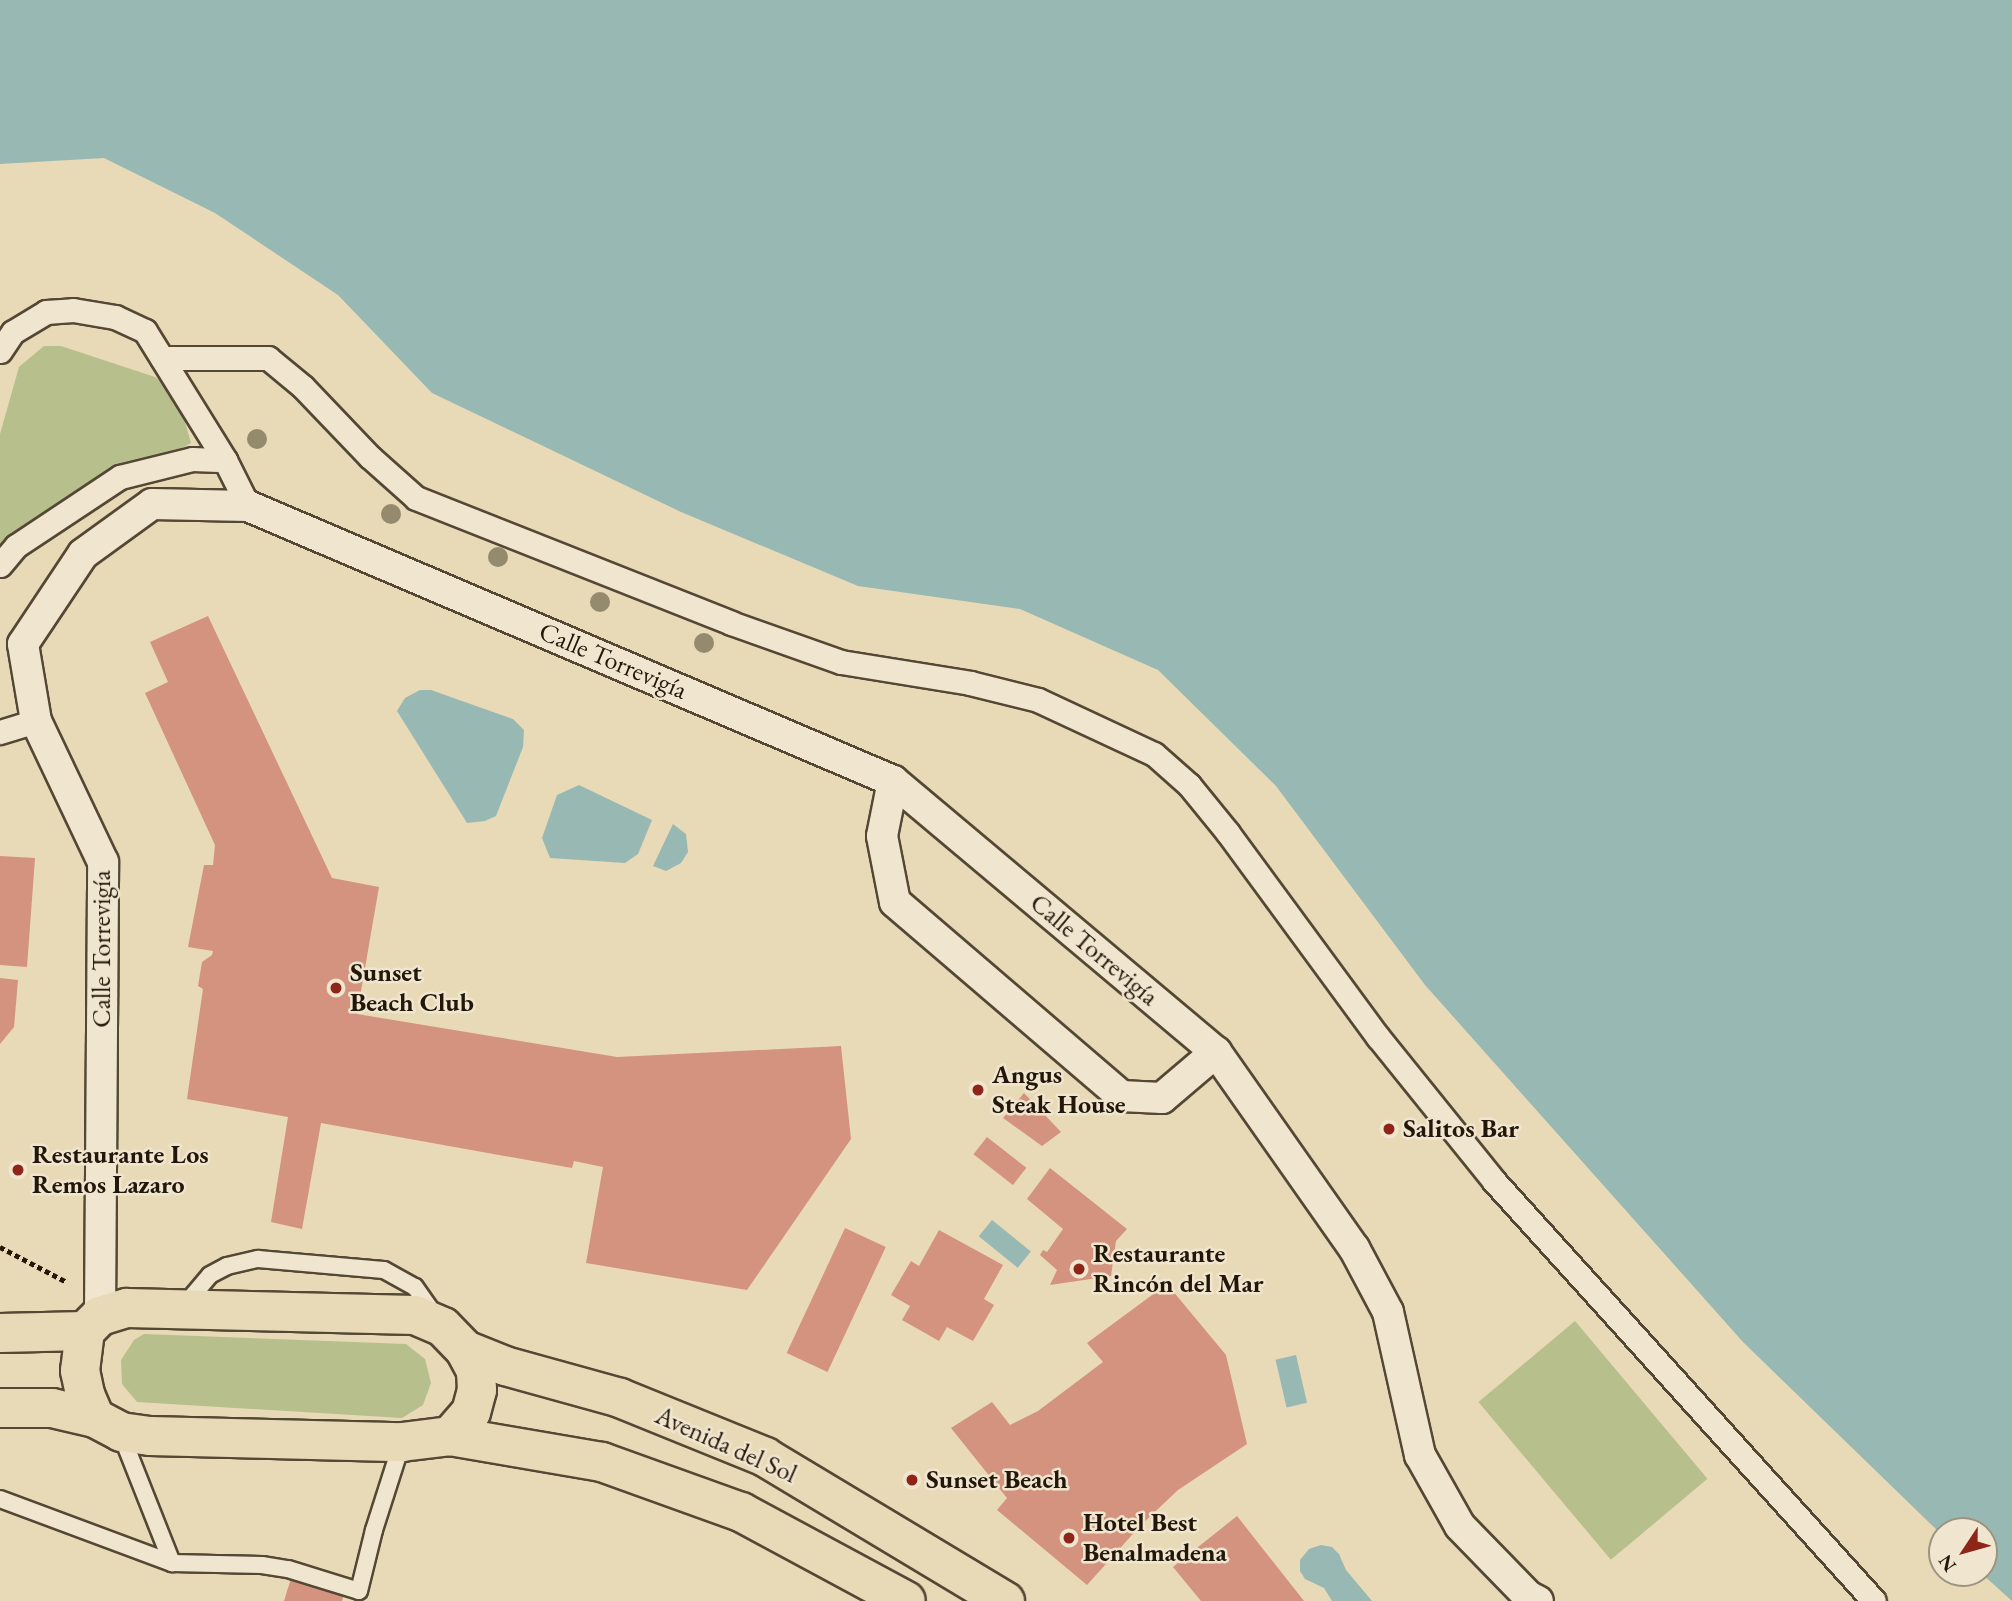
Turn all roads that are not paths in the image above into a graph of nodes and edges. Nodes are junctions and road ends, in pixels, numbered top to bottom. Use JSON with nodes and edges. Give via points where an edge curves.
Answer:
{"nodes":[{"id":1,"x":0,"y":351,"type":"edge"},
{"id":2,"x":162,"y":358,"type":"junction"},
{"id":3,"x":225,"y":460,"type":"junction"},
{"id":4,"x":248,"y":506,"type":"junction"},
{"id":5,"x":0,"y":565,"type":"edge"},
{"id":6,"x":36,"y":720,"type":"junction"},
{"id":7,"x":0,"y":732,"type":"edge"},
{"id":8,"x":892,"y":780,"type":"junction"},
{"id":9,"x":1216,"y":1052,"type":"junction"},
{"id":10,"x":182,"y":1309,"type":"junction"},
{"id":11,"x":93,"y":1323,"type":"junction"},
{"id":12,"x":0,"y":1333,"type":"edge"},
{"id":13,"x":454,"y":1338,"type":"junction"},
{"id":14,"x":0,"y":1408,"type":"edge"},
{"id":15,"x":108,"y":1425,"type":"junction"},
{"id":16,"x":450,"y":1436,"type":"junction"},
{"id":17,"x":402,"y":1442,"type":"junction"},
{"id":18,"x":0,"y":1499,"type":"edge"},
{"id":19,"x":172,"y":1563,"type":"junction"},
{"id":20,"x":905,"y":1600,"type":"edge"},
{"id":21,"x":1005,"y":1601,"type":"edge"},
{"id":22,"x":1538,"y":1601,"type":"edge"},
{"id":23,"x":1874,"y":1601,"type":"edge"}],
"edges":[{"from":1,"to":2,"type":"street","via":[[13,332],[46,313],[73,310],[115,317],[145,331]]},
{"from":2,"to":3,"type":"street"},
{"from":2,"to":23,"type":"street","via":[[268,358],[416,498],[841,662],[970,683],[1038,700],[1154,754],[1189,785],[1228,833],[1378,1037],[1494,1181]]},
{"from":3,"to":4,"type":"street"},
{"from":3,"to":5,"type":"street","via":[[192,459],[120,477],[16,546]]},
{"from":4,"to":6,"type":"street","name":"Calle Torrevigía","via":[[152,503],[83,554],[23,644]]},
{"from":4,"to":8,"type":"street","name":"Calle Torrevigía"},
{"from":6,"to":7,"type":"street"},
{"from":6,"to":11,"type":"street","name":"Calle Torrevigía","via":[[103,862]]},
{"from":8,"to":9,"type":"street","name":"Calle Torrevigía"},
{"from":8,"to":9,"type":"street","via":[[882,836],[895,902],[1121,1096],[1162,1098]]},
{"from":9,"to":22,"type":"street","name":"Calle Torrevigía","via":[[1354,1248],[1388,1312],[1420,1455],[1460,1526]]},
{"from":10,"to":11,"type":"main road","name":"Avenida del Sol","via":[[127,1308]]},
{"from":10,"to":13,"type":"main road","name":"Avenida del Sol","via":[[415,1315]]},
{"from":10,"to":13,"type":"lane","via":[[210,1275],[258,1259],[384,1270],[415,1287]]},
{"from":11,"to":12,"type":"main road"},
{"from":11,"to":15,"type":"main road","via":[[80,1371],[85,1394]]},
{"from":13,"to":16,"type":"main road","via":[[475,1371],[477,1390],[471,1412]]},
{"from":13,"to":21,"type":"main road","name":"Avenida del Sol","via":[[505,1366],[620,1398],[765,1457]]},
{"from":14,"to":15,"type":"main road","via":[[52,1408]]},
{"from":15,"to":17,"type":"main road"},
{"from":15,"to":19,"type":"lane"},
{"from":16,"to":17,"type":"main road"},
{"from":16,"to":20,"type":"main road","via":[[741,1512]]},
{"from":17,"to":19,"type":"lane","via":[[359,1591],[262,1565]]},
{"from":18,"to":19,"type":"lane"}]}
